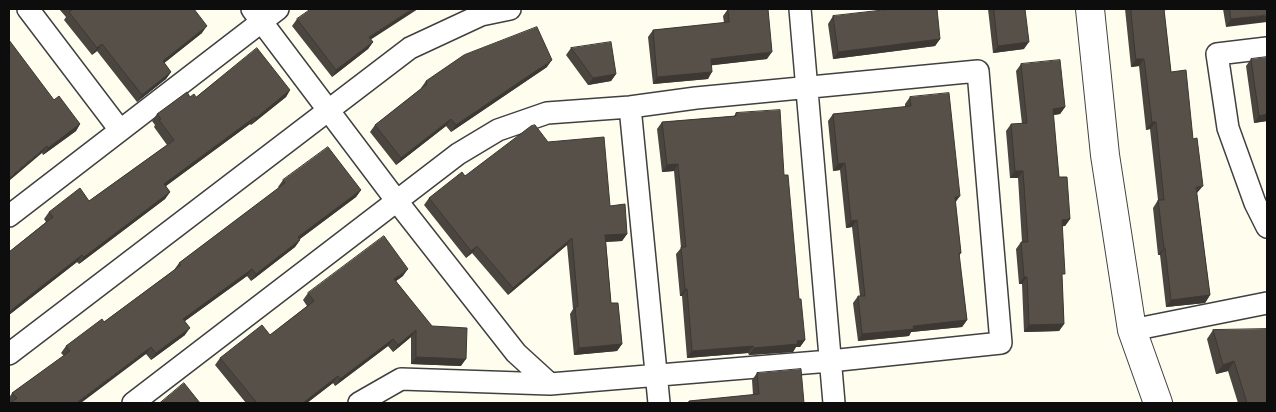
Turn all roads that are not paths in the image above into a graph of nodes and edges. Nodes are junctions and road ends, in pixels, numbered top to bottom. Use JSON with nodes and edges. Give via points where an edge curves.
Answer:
{"nodes":[{"id":1,"x":28,"y":9,"type":"edge"},
{"id":2,"x":278,"y":9,"type":"edge"},
{"id":3,"x":510,"y":9,"type":"edge"},
{"id":4,"x":800,"y":9,"type":"edge"},
{"id":5,"x":1090,"y":9,"type":"edge"},
{"id":6,"x":257,"y":15,"type":"edge"},
{"id":7,"x":1267,"y":48,"type":"edge"},
{"id":8,"x":807,"y":88,"type":"junction"},
{"id":9,"x":630,"y":107,"type":"junction"},
{"id":10,"x":328,"y":110,"type":"junction"},
{"id":11,"x":120,"y":130,"type":"junction"},
{"id":12,"x":396,"y":200,"type":"junction"},
{"id":13,"x":9,"y":216,"type":"edge"},
{"id":14,"x":1267,"y":227,"type":"edge"},
{"id":15,"x":1267,"y":303,"type":"edge"},
{"id":16,"x":1132,"y":330,"type":"junction"},
{"id":17,"x":9,"y":354,"type":"edge"},
{"id":18,"x":830,"y":361,"type":"junction"},
{"id":19,"x":656,"y":374,"type":"junction"},
{"id":20,"x":550,"y":384,"type":"junction"},
{"id":21,"x":133,"y":403,"type":"edge"},
{"id":22,"x":360,"y":403,"type":"edge"},
{"id":23,"x":659,"y":403,"type":"edge"},
{"id":24,"x":834,"y":403,"type":"edge"},
{"id":25,"x":1158,"y":403,"type":"edge"}],
"edges":[{"from":1,"to":11,"type":"street"},
{"from":2,"to":6,"type":"street"},
{"from":3,"to":10,"type":"street","via":[[482,15],[410,48]]},
{"from":4,"to":8,"type":"street"},
{"from":5,"to":16,"type":"street","via":[[1105,155]]},
{"from":6,"to":10,"type":"street"},
{"from":6,"to":11,"type":"street"},
{"from":7,"to":14,"type":"street","via":[[1217,54],[1228,128]]},
{"from":8,"to":9,"type":"street"},
{"from":8,"to":18,"type":"street"},
{"from":8,"to":18,"type":"street","via":[[978,71],[1001,344]]},
{"from":9,"to":12,"type":"street","via":[[547,113],[498,130],[458,154]]},
{"from":9,"to":19,"type":"street"},
{"from":10,"to":12,"type":"street"},
{"from":10,"to":17,"type":"street"},
{"from":11,"to":13,"type":"street"},
{"from":12,"to":20,"type":"street","via":[[516,353]]},
{"from":12,"to":21,"type":"street"},
{"from":15,"to":16,"type":"street"},
{"from":16,"to":25,"type":"street"},
{"from":18,"to":19,"type":"street"},
{"from":18,"to":24,"type":"street"},
{"from":19,"to":20,"type":"street"},
{"from":19,"to":23,"type":"street"},
{"from":20,"to":22,"type":"street","via":[[401,379]]}]}
